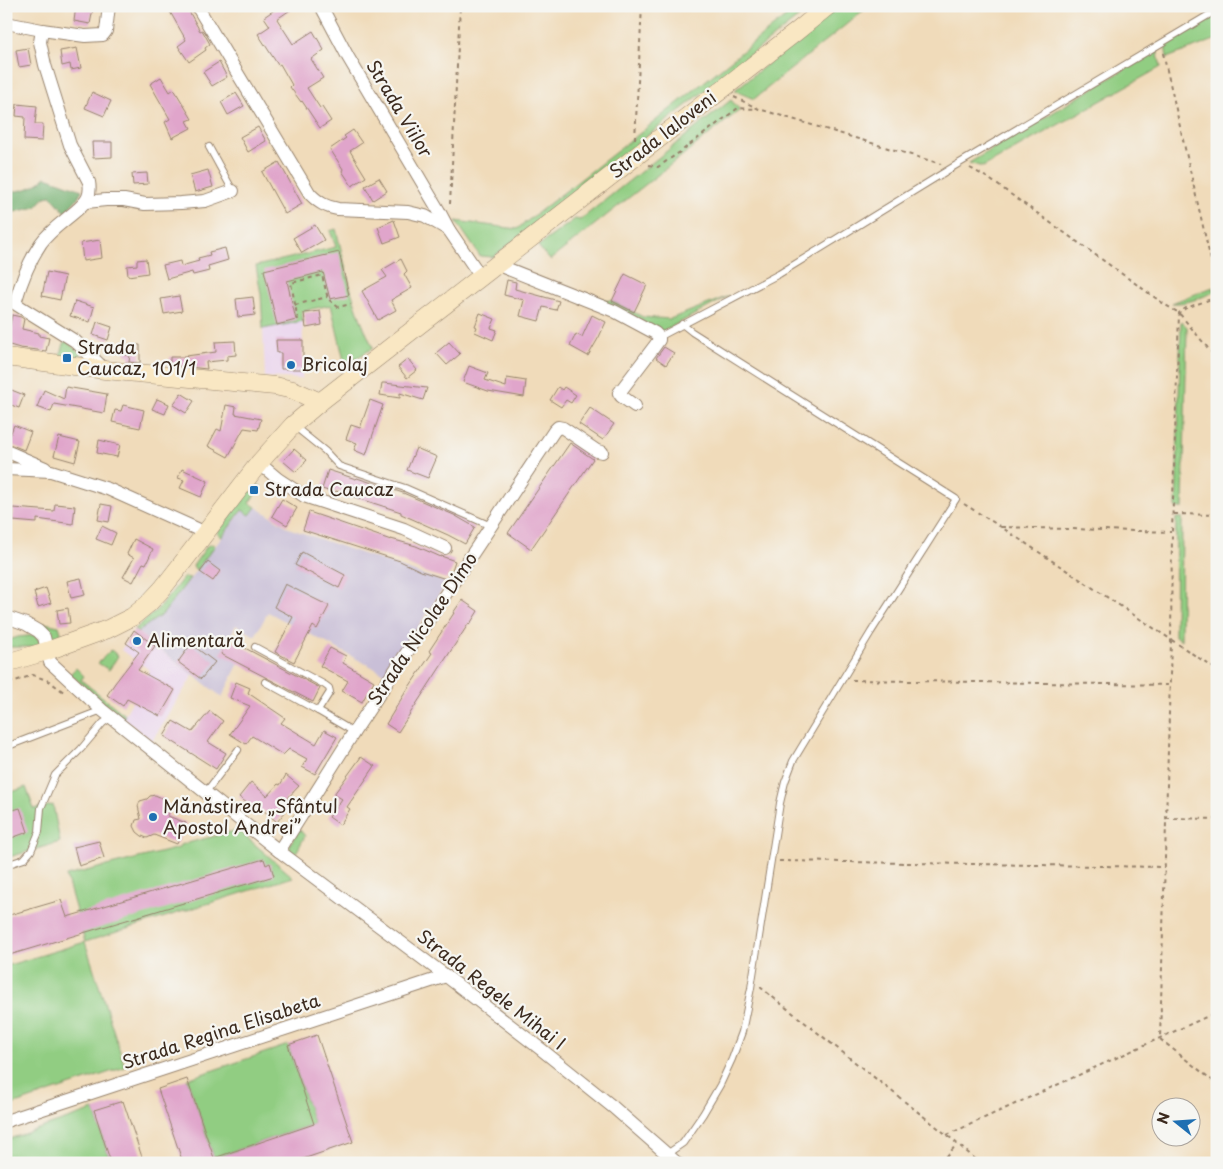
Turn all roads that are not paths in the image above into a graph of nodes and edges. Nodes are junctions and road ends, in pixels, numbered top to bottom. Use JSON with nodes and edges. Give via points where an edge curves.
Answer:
{"nodes":[{"id":1,"x":109,"y":6,"type":"edge"},
{"id":2,"x":197,"y":6,"type":"edge"},
{"id":3,"x":321,"y":6,"type":"edge"},
{"id":4,"x":828,"y":6,"type":"edge"},
{"id":5,"x":1217,"y":10,"type":"edge"},
{"id":6,"x":6,"y":23,"type":"edge"},
{"id":7,"x":42,"y":30,"type":"junction"},
{"id":8,"x":209,"y":147,"type":"dead end"},
{"id":9,"x":233,"y":192,"type":"joint"},
{"id":10,"x":86,"y":202,"type":"junction"},
{"id":11,"x":449,"y":230,"type":"junction"},
{"id":12,"x":498,"y":265,"type":"junction"},
{"id":13,"x":481,"y":277,"type":"junction"},
{"id":14,"x":11,"y":301,"type":"edge"},
{"id":15,"x":682,"y":324,"type":"junction"},
{"id":16,"x":659,"y":337,"type":"junction"},
{"id":17,"x":6,"y":358,"type":"edge"},
{"id":18,"x":105,"y":370,"type":"junction"},
{"id":19,"x":320,"y":402,"type":"junction"},
{"id":20,"x":635,"y":406,"type":"dead end"},
{"id":21,"x":293,"y":425,"type":"junction"},
{"id":22,"x":6,"y":451,"type":"edge"},
{"id":23,"x":602,"y":452,"type":"dead end"},
{"id":24,"x":259,"y":463,"type":"junction"},
{"id":25,"x":6,"y":469,"type":"edge"},
{"id":26,"x":52,"y":471,"type":"junction"},
{"id":27,"x":491,"y":526,"type":"junction"},
{"id":28,"x":206,"y":532,"type":"junction"},
{"id":29,"x":445,"y":548,"type":"dead end"},
{"id":30,"x":6,"y":617,"type":"edge"},
{"id":31,"x":255,"y":648,"type":"dead end"},
{"id":32,"x":46,"y":651,"type":"junction"},
{"id":33,"x":6,"y":663,"type":"edge"},
{"id":34,"x":264,"y":682,"type":"dead end"},
{"id":35,"x":318,"y":711,"type":"junction"},
{"id":36,"x":107,"y":714,"type":"junction"},
{"id":37,"x":354,"y":732,"type":"junction"},
{"id":38,"x":11,"y":745,"type":"dead end"},
{"id":39,"x":238,"y":750,"type":"dead end"},
{"id":40,"x":206,"y":792,"type":"junction"},
{"id":41,"x":279,"y":851,"type":"junction"},
{"id":42,"x":6,"y":865,"type":"edge"},
{"id":43,"x":446,"y":976,"type":"junction"},
{"id":44,"x":6,"y":1121,"type":"edge"},
{"id":45,"x":667,"y":1154,"type":"junction"},
{"id":46,"x":677,"y":1163,"type":"edge"}],
"edges":[{"from":1,"to":7,"type":"street","via":[[103,35]]},
{"from":2,"to":11,"type":"street","via":[[305,186],[319,203],[338,210],[408,212],[425,216]]},
{"from":3,"to":11,"type":"street","name":"Strada Viilor"},
{"from":4,"to":12,"type":"street","name":"Strada Ialoveni"},
{"from":5,"to":15,"type":"lane","via":[[779,274]]},
{"from":6,"to":7,"type":"street"},
{"from":7,"to":10,"type":"street","via":[[40,42],[45,65],[70,145],[89,182]]},
{"from":8,"to":9,"type":"lane"},
{"from":9,"to":10,"type":"street","via":[[181,204],[145,204],[124,200]]},
{"from":10,"to":14,"type":"street","via":[[43,240]]},
{"from":11,"to":13,"type":"street","name":"Strada Viilor"},
{"from":12,"to":13,"type":"street"},
{"from":12,"to":16,"type":"street","via":[[614,311]]},
{"from":13,"to":19,"type":"street"},
{"from":14,"to":18,"type":"street","via":[[75,341]]},
{"from":15,"to":16,"type":"lane"},
{"from":15,"to":45,"type":"lane","via":[[956,499],[793,761],[784,782],[742,1032],[720,1085],[703,1114],[683,1143]]},
{"from":16,"to":20,"type":"street","via":[[619,393]]},
{"from":17,"to":18,"type":"street"},
{"from":18,"to":19,"type":"street","via":[[275,386]]},
{"from":19,"to":21,"type":"street"},
{"from":21,"to":24,"type":"street"},
{"from":21,"to":27,"type":"lane","via":[[339,466],[404,488]]},
{"from":22,"to":26,"type":"street"},
{"from":23,"to":27,"type":"street","via":[[558,427]]},
{"from":24,"to":28,"type":"street"},
{"from":24,"to":29,"type":"street","name":"Strada Nicolae Dimo","via":[[304,496],[404,529]]},
{"from":25,"to":26,"type":"street"},
{"from":26,"to":28,"type":"street","via":[[108,489]]},
{"from":27,"to":37,"type":"street","name":"Strada Nicolae Dimo"},
{"from":28,"to":32,"type":"street","via":[[162,589],[132,616],[108,629]]},
{"from":30,"to":32,"type":"street","via":[[38,631],[44,637]]},
{"from":31,"to":35,"type":"lane","via":[[329,688],[330,692]]},
{"from":32,"to":33,"type":"street"},
{"from":32,"to":36,"type":"street","via":[[50,662]]},
{"from":34,"to":35,"type":"lane"},
{"from":35,"to":37,"type":"lane"},
{"from":36,"to":38,"type":"lane"},
{"from":36,"to":40,"type":"street"},
{"from":36,"to":42,"type":"lane","via":[[81,749],[55,775],[41,808],[39,832],[31,851],[24,859]]},
{"from":37,"to":41,"type":"street","name":"Strada Nicolae Dimo"},
{"from":39,"to":40,"type":"lane"},
{"from":40,"to":41,"type":"street"},
{"from":41,"to":43,"type":"street","name":"Strada Regele Mihai I"},
{"from":43,"to":44,"type":"street","name":"Strada Regina Elisabeta"},
{"from":43,"to":45,"type":"street","name":"Strada Regele Mihai I","via":[[613,1107]]},
{"from":45,"to":46,"type":"street","name":"Strada Regele Mihai I"}]}
